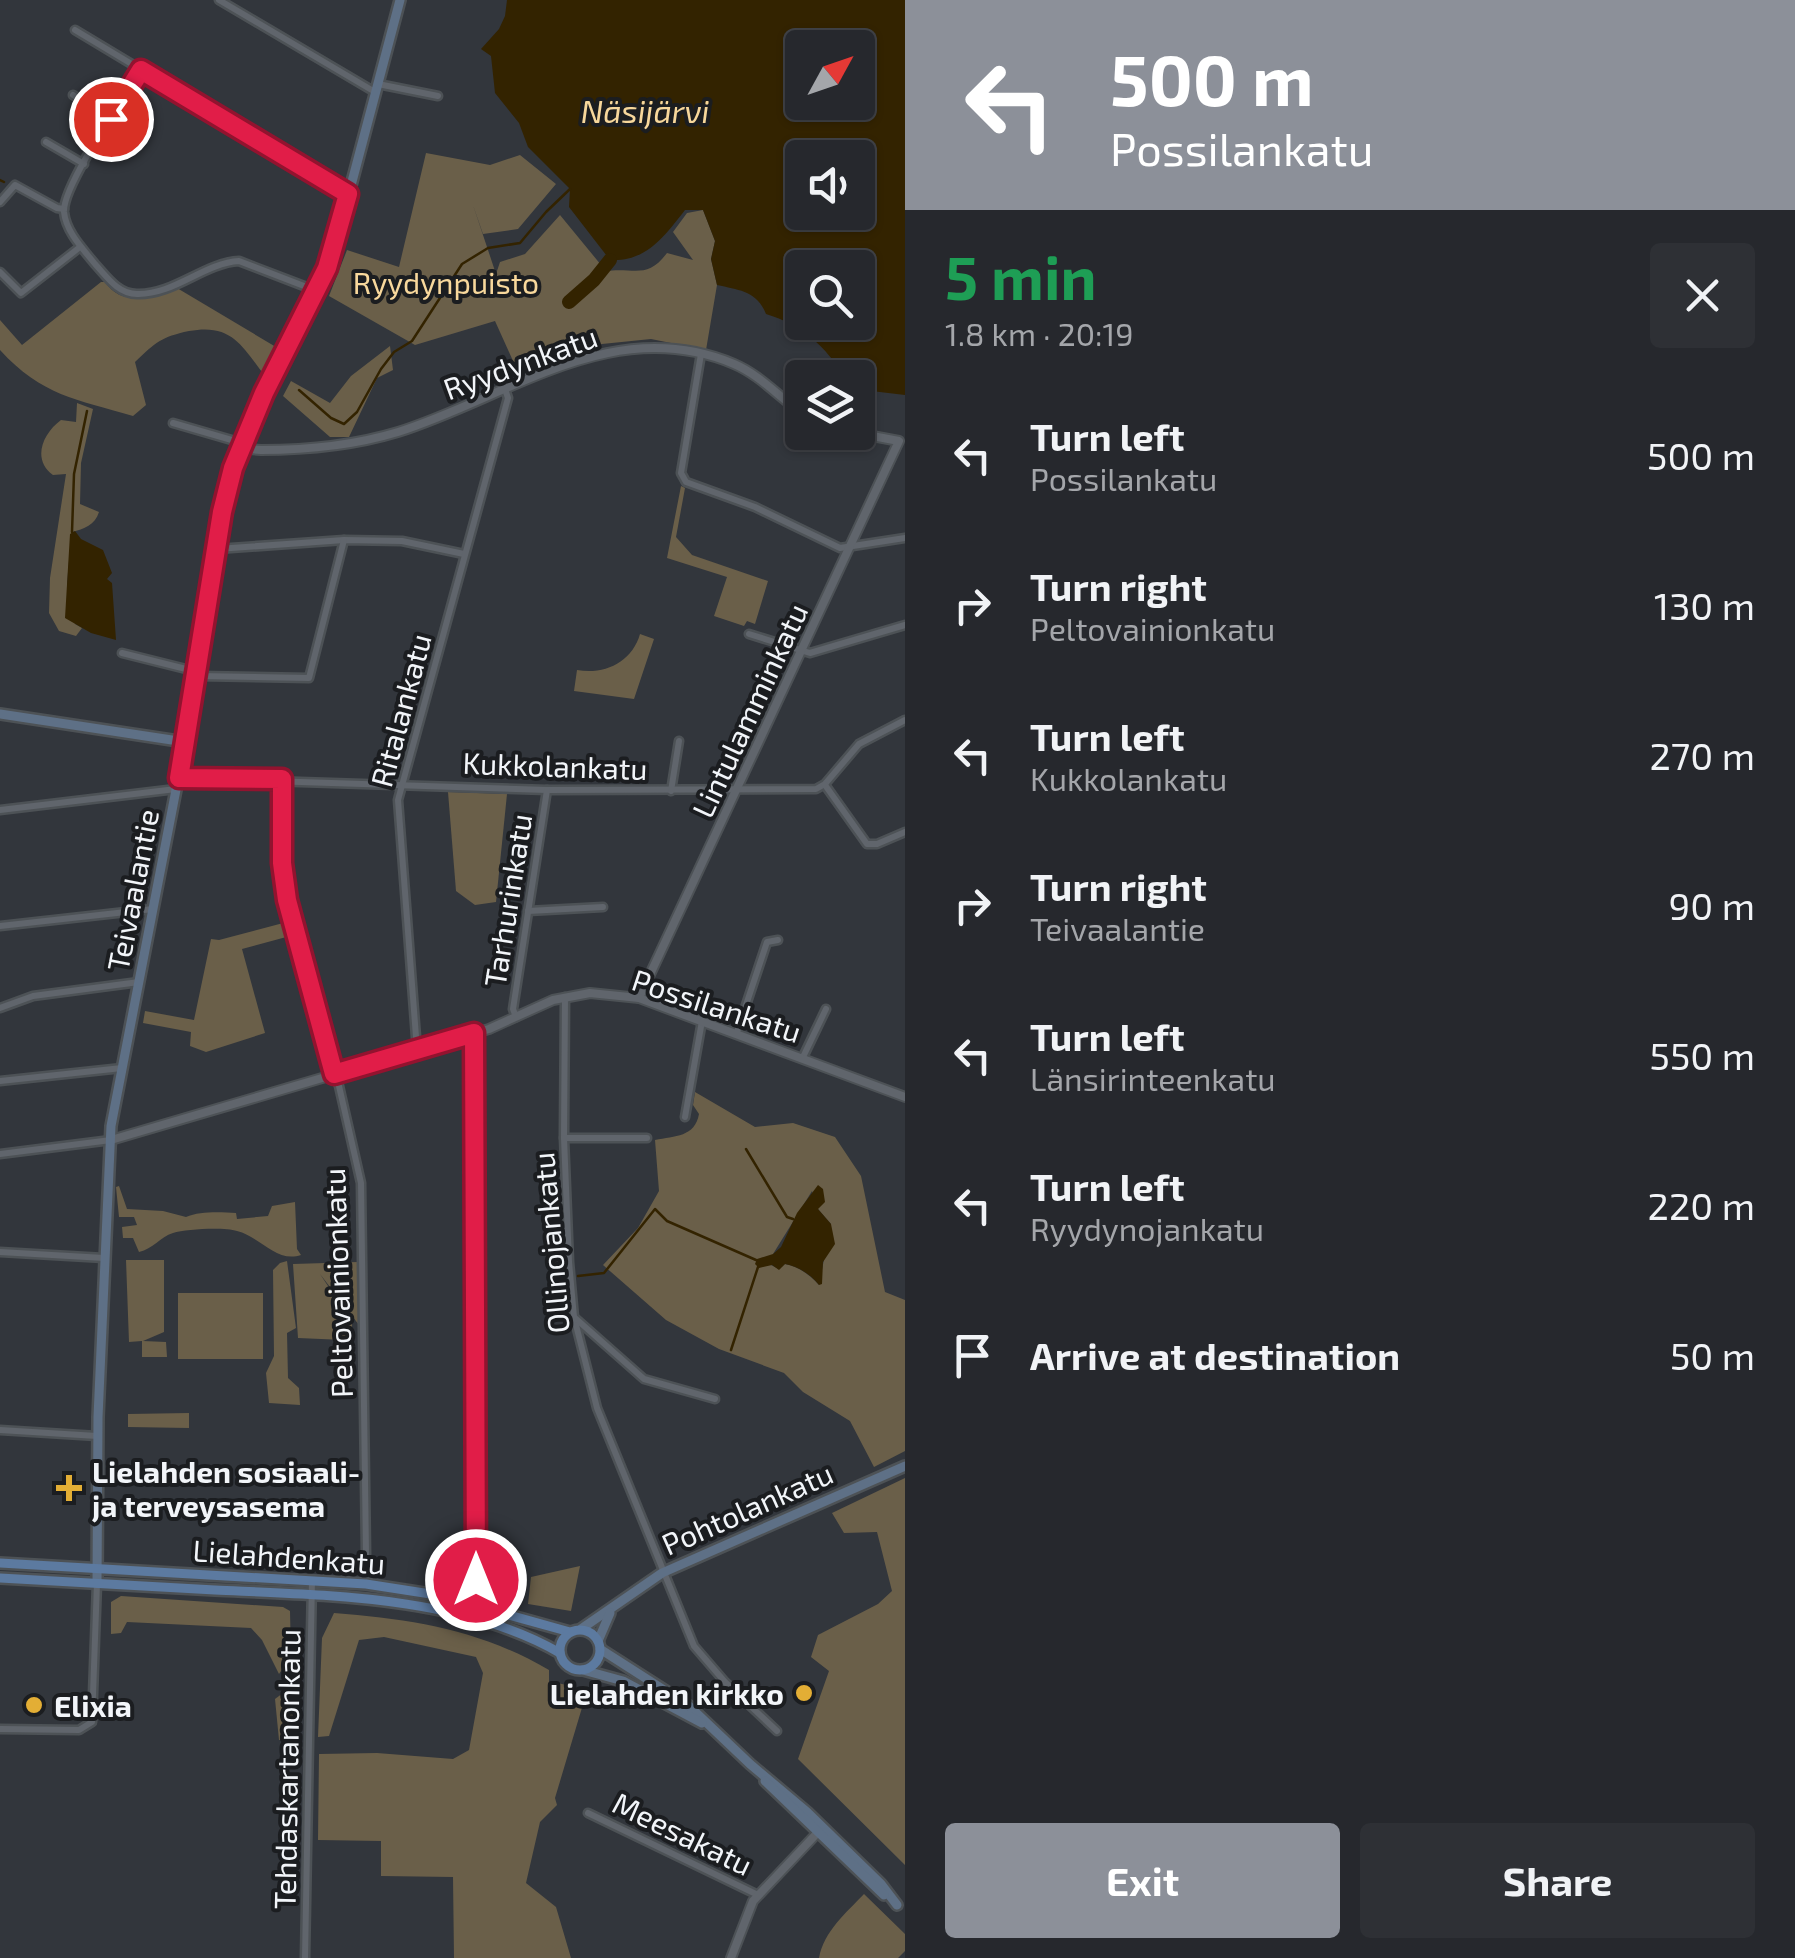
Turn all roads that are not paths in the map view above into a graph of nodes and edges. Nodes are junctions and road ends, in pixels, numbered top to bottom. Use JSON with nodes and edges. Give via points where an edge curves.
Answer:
{"nodes":[{"id":1,"x":219,"y":0,"type":"edge"},
{"id":2,"x":400,"y":0,"type":"edge"},
{"id":3,"x":75,"y":30,"type":"dead end"},
{"id":4,"x":141,"y":70,"type":"junction"},
{"id":5,"x":377,"y":88,"type":"junction"},
{"id":6,"x":73,"y":96,"type":"dead end"},
{"id":7,"x":438,"y":96,"type":"dead end"},
{"id":8,"x":111,"y":119,"type":"junction"},
{"id":9,"x":46,"y":142,"type":"dead end"},
{"id":10,"x":84,"y":164,"type":"junction"},
{"id":11,"x":348,"y":194,"type":"junction"},
{"id":12,"x":0,"y":202,"type":"edge"},
{"id":13,"x":64,"y":209,"type":"junction"},
{"id":14,"x":80,"y":246,"type":"junction"},
{"id":15,"x":0,"y":272,"type":"edge"},
{"id":16,"x":317,"y":291,"type":"junction"},
{"id":17,"x":701,"y":354,"type":"junction"},
{"id":18,"x":505,"y":389,"type":"junction"},
{"id":19,"x":785,"y":400,"type":"edge"},
{"id":20,"x":173,"y":423,"type":"dead end"},
{"id":21,"x":875,"y":436,"type":"edge"},
{"id":22,"x":902,"y":441,"type":"edge"},
{"id":23,"x":242,"y":442,"type":"junction"},
{"id":24,"x":905,"y":538,"type":"edge"},
{"id":25,"x":344,"y":540,"type":"junction"},
{"id":26,"x":218,"y":549,"type":"junction"},
{"id":27,"x":848,"y":549,"type":"junction"},
{"id":28,"x":464,"y":554,"type":"junction"},
{"id":29,"x":905,"y":626,"type":"edge"},
{"id":30,"x":749,"y":634,"type":"dead end"},
{"id":31,"x":803,"y":651,"type":"junction"},
{"id":32,"x":122,"y":654,"type":"dead end"},
{"id":33,"x":198,"y":674,"type":"junction"},
{"id":34,"x":0,"y":714,"type":"edge"},
{"id":35,"x":905,"y":720,"type":"edge"},
{"id":36,"x":185,"y":742,"type":"junction"},
{"id":37,"x":679,"y":742,"type":"dead end"},
{"id":38,"x":179,"y":778,"type":"junction"},
{"id":39,"x":282,"y":779,"type":"junction"},
{"id":40,"x":404,"y":783,"type":"junction"},
{"id":41,"x":825,"y":784,"type":"junction"},
{"id":42,"x":177,"y":789,"type":"junction"},
{"id":43,"x":547,"y":790,"type":"junction"},
{"id":44,"x":736,"y":790,"type":"junction"},
{"id":45,"x":671,"y":791,"type":"junction"},
{"id":46,"x":0,"y":810,"type":"edge"},
{"id":47,"x":905,"y":832,"type":"edge"},
{"id":48,"x":602,"y":907,"type":"dead end"},
{"id":49,"x":153,"y":909,"type":"junction"},
{"id":50,"x":528,"y":911,"type":"junction"},
{"id":51,"x":0,"y":926,"type":"edge"},
{"id":52,"x":778,"y":940,"type":"dead end"},
{"id":53,"x":139,"y":982,"type":"junction"},
{"id":54,"x":564,"y":997,"type":"junction"},
{"id":55,"x":639,"y":998,"type":"junction"},
{"id":56,"x":0,"y":1008,"type":"edge"},
{"id":57,"x":826,"y":1009,"type":"dead end"},
{"id":58,"x":516,"y":1017,"type":"junction"},
{"id":59,"x":702,"y":1021,"type":"junction"},
{"id":60,"x":737,"y":1032,"type":"junction"},
{"id":61,"x":474,"y":1033,"type":"junction"},
{"id":62,"x":417,"y":1050,"type":"junction"},
{"id":63,"x":803,"y":1057,"type":"junction"},
{"id":64,"x":122,"y":1068,"type":"junction"},
{"id":65,"x":334,"y":1074,"type":"junction"},
{"id":66,"x":0,"y":1081,"type":"edge"},
{"id":67,"x":905,"y":1097,"type":"edge"},
{"id":68,"x":686,"y":1117,"type":"dead end"},
{"id":69,"x":564,"y":1138,"type":"junction"},
{"id":70,"x":647,"y":1138,"type":"dead end"},
{"id":71,"x":110,"y":1140,"type":"junction"},
{"id":72,"x":0,"y":1154,"type":"edge"},
{"id":73,"x":0,"y":1252,"type":"edge"},
{"id":74,"x":104,"y":1258,"type":"junction"},
{"id":75,"x":574,"y":1317,"type":"junction"},
{"id":76,"x":715,"y":1399,"type":"dead end"},
{"id":77,"x":0,"y":1430,"type":"edge"},
{"id":78,"x":98,"y":1436,"type":"junction"},
{"id":79,"x":905,"y":1466,"type":"edge"},
{"id":80,"x":366,"y":1554,"type":"dead end"},
{"id":81,"x":0,"y":1563,"type":"edge"},
{"id":82,"x":98,"y":1568,"type":"junction"},
{"id":83,"x":662,"y":1573,"type":"junction"},
{"id":84,"x":0,"y":1578,"type":"edge"},
{"id":85,"x":312,"y":1580,"type":"junction"},
{"id":86,"x":97,"y":1583,"type":"junction"},
{"id":87,"x":311,"y":1595,"type":"junction"},
{"id":88,"x":474,"y":1605,"type":"junction"},
{"id":89,"x":614,"y":1607,"type":"junction"},
{"id":90,"x":472,"y":1618,"type":"junction"},
{"id":91,"x":581,"y":1629,"type":"junction"},
{"id":92,"x":570,"y":1632,"type":"junction"},
{"id":93,"x":600,"y":1645,"type":"junction"},
{"id":94,"x":560,"y":1653,"type":"junction"},
{"id":95,"x":583,"y":1670,"type":"junction"},
{"id":96,"x":0,"y":1729,"type":"edge"},
{"id":97,"x":712,"y":1729,"type":"junction"},
{"id":98,"x":777,"y":1730,"type":"dead end"},
{"id":99,"x":588,"y":1812,"type":"dead end"},
{"id":100,"x":820,"y":1830,"type":"junction"},
{"id":101,"x":758,"y":1895,"type":"junction"},
{"id":102,"x":901,"y":1909,"type":"edge"},
{"id":103,"x":305,"y":1958,"type":"edge"},
{"id":104,"x":731,"y":1958,"type":"edge"}],
"edges":[{"from":1,"to":5,"type":"street"},
{"from":2,"to":5,"type":"main road","name":"Teivaalantie"},
{"from":3,"to":4,"type":"street"},
{"from":4,"to":8,"type":"street"},
{"from":4,"to":11,"type":"street"},
{"from":5,"to":7,"type":"street"},
{"from":5,"to":11,"type":"main road","name":"Teivaalantie"},
{"from":6,"to":8,"type":"street"},
{"from":8,"to":10,"type":"street"},
{"from":9,"to":10,"type":"street"},
{"from":10,"to":13,"type":"street"},
{"from":11,"to":16,"type":"main road","name":"Teivaalantie"},
{"from":12,"to":13,"type":"street","via":[[15,184]]},
{"from":13,"to":14,"type":"street"},
{"from":14,"to":15,"type":"street","via":[[21,293]]},
{"from":14,"to":16,"type":"street","via":[[128,293],[154,292],[240,261]]},
{"from":16,"to":23,"type":"main road","name":"Teivaalantie"},
{"from":17,"to":18,"type":"street","name":"Ryydynkatu","via":[[654,346],[613,350]]},
{"from":17,"to":19,"type":"street","name":"Ryydynkatu","via":[[752,374]]},
{"from":17,"to":27,"type":"street","via":[[683,479]]},
{"from":18,"to":23,"type":"street","name":"Ryydynkatu","via":[[352,444],[261,450]]},
{"from":18,"to":28,"type":"street","name":"Ritalankatu","via":[[508,398]]},
{"from":20,"to":23,"type":"street"},
{"from":21,"to":22,"type":"street"},
{"from":22,"to":27,"type":"street","name":"Lintulamminkatu"},
{"from":23,"to":26,"type":"main road","name":"Teivaalantie"},
{"from":24,"to":27,"type":"street"},
{"from":25,"to":26,"type":"street"},
{"from":25,"to":28,"type":"street","via":[[402,541]]},
{"from":25,"to":33,"type":"street","via":[[310,678]]},
{"from":26,"to":33,"type":"main road","name":"Teivaalantie"},
{"from":27,"to":31,"type":"street","name":"Lintulamminkatu"},
{"from":28,"to":40,"type":"street","name":"Ritalankatu"},
{"from":29,"to":31,"type":"street"},
{"from":30,"to":31,"type":"street"},
{"from":31,"to":44,"type":"street","name":"Lintulamminkatu"},
{"from":32,"to":33,"type":"street"},
{"from":33,"to":36,"type":"main road","name":"Teivaalantie"},
{"from":34,"to":36,"type":"main road"},
{"from":35,"to":41,"type":"street","via":[[860,744]]},
{"from":36,"to":38,"type":"main road","name":"Teivaalantie"},
{"from":37,"to":45,"type":"street"},
{"from":38,"to":39,"type":"street","name":"Kukkolankatu"},
{"from":38,"to":42,"type":"main road","name":"Teivaalantie"},
{"from":39,"to":40,"type":"street","name":"Kukkolankatu"},
{"from":39,"to":65,"type":"street","name":"Peltovainionkatu","via":[[287,900]]},
{"from":40,"to":43,"type":"street","name":"Kukkolankatu"},
{"from":40,"to":62,"type":"street","name":"Ritalankatu","via":[[398,800]]},
{"from":41,"to":44,"type":"street","name":"Kukkolankatu"},
{"from":41,"to":47,"type":"street","via":[[867,844]]},
{"from":42,"to":46,"type":"street"},
{"from":42,"to":49,"type":"main road","name":"Teivaalantie"},
{"from":43,"to":45,"type":"street","name":"Kukkolankatu"},
{"from":43,"to":50,"type":"street","name":"Tarhurinkatu"},
{"from":44,"to":45,"type":"street","name":"Kukkolankatu"},
{"from":44,"to":55,"type":"street","name":"Lintulamminkatu"},
{"from":48,"to":50,"type":"street"},
{"from":49,"to":51,"type":"street"},
{"from":49,"to":53,"type":"main road","name":"Teivaalantie"},
{"from":50,"to":58,"type":"street","name":"Tarhurinkatu"},
{"from":52,"to":60,"type":"street","via":[[767,942]]},
{"from":53,"to":56,"type":"street","via":[[33,996]]},
{"from":53,"to":64,"type":"main road","name":"Teivaalantie"},
{"from":54,"to":55,"type":"street","name":"Possilankatu"},
{"from":54,"to":58,"type":"street","name":"Possilankatu"},
{"from":54,"to":69,"type":"street","name":"Ollinojankatu"},
{"from":55,"to":59,"type":"street","name":"Possilankatu"},
{"from":57,"to":63,"type":"street"},
{"from":58,"to":61,"type":"street","name":"Possilankatu"},
{"from":59,"to":60,"type":"street","name":"Possilankatu"},
{"from":59,"to":68,"type":"street"},
{"from":60,"to":63,"type":"street","name":"Possilankatu"},
{"from":61,"to":62,"type":"street","name":"Possilankatu"},
{"from":61,"to":88,"type":"street"},
{"from":62,"to":65,"type":"street","name":"Possilankatu"},
{"from":63,"to":67,"type":"street","name":"Possilankatu"},
{"from":64,"to":66,"type":"street"},
{"from":64,"to":71,"type":"main road","name":"Teivaalantie"},
{"from":65,"to":71,"type":"street","name":"Possilankatu"},
{"from":65,"to":80,"type":"street","name":"Peltovainionkatu","via":[[361,1183]]},
{"from":69,"to":70,"type":"street"},
{"from":69,"to":75,"type":"street","name":"Ollinojankatu"},
{"from":71,"to":72,"type":"street"},
{"from":71,"to":74,"type":"main road","name":"Teivaalantie"},
{"from":73,"to":74,"type":"street"},
{"from":74,"to":78,"type":"main road","name":"Teivaalantie"},
{"from":75,"to":76,"type":"street","via":[[644,1379]]},
{"from":75,"to":83,"type":"street","name":"Ollinojankatu","via":[[597,1408]]},
{"from":77,"to":78,"type":"street"},
{"from":78,"to":82,"type":"main road","name":"Teivaalantie"},
{"from":79,"to":83,"type":"main road","name":"Pohtolankatu"},
{"from":81,"to":82,"type":"main road","name":"Lielahdenkatu"},
{"from":82,"to":85,"type":"main road","name":"Lielahdenkatu"},
{"from":82,"to":86,"type":"main road","name":"Teivaalantie"},
{"from":83,"to":89,"type":"main road","name":"Pohtolankatu"},
{"from":83,"to":98,"type":"street","name":"Ollinojankatu","via":[[694,1646]]},
{"from":84,"to":86,"type":"main road","name":"Lielahdenkatu"},
{"from":85,"to":87,"type":"street","name":"Tehdaskartanonkatu"},
{"from":85,"to":88,"type":"main road","name":"Lielahdenkatu"},
{"from":86,"to":87,"type":"main road","name":"Lielahdenkatu"},
{"from":86,"to":96,"type":"street","via":[[92,1722],[79,1730]]},
{"from":87,"to":90,"type":"main road","name":"Lielahdenkatu"},
{"from":87,"to":103,"type":"street","name":"Tehdaskartanonkatu"},
{"from":88,"to":90,"type":"street"},
{"from":88,"to":92,"type":"main road","name":"Lielahdenkatu"},
{"from":89,"to":91,"type":"main road","name":"Pohtolankatu"},
{"from":89,"to":93,"type":"main road","name":"Pohtolankatu"},
{"from":90,"to":94,"type":"main road","name":"Lielahdenkatu"},
{"from":91,"to":92,"type":"main road"},
{"from":91,"to":93,"type":"main road"},
{"from":92,"to":94,"type":"main road"},
{"from":93,"to":95,"type":"main road","via":[[597,1661]]},
{"from":93,"to":97,"type":"main road","via":[[670,1691]]},
{"from":94,"to":95,"type":"main road","via":[[569,1666]]},
{"from":95,"to":97,"type":"main road","via":[[623,1681]]},
{"from":97,"to":100,"type":"main road"},
{"from":99,"to":101,"type":"street","name":"Meesakatu"},
{"from":100,"to":101,"type":"street"},
{"from":100,"to":102,"type":"main road"},
{"from":101,"to":104,"type":"street"}]}
